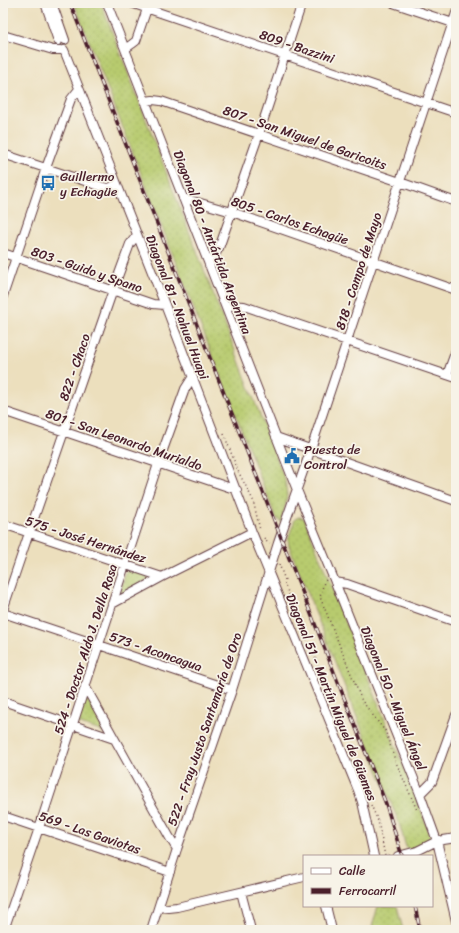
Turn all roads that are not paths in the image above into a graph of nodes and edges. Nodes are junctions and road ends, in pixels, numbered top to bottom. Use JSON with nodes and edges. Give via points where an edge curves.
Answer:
{"nodes":[{"id":1,"x":47,"y":3,"type":"edge"},
{"id":2,"x":107,"y":3,"type":"edge"},
{"id":3,"x":131,"y":3,"type":"edge"},
{"id":4,"x":302,"y":3,"type":"edge"},
{"id":5,"x":393,"y":3,"type":"edge"},
{"id":6,"x":148,"y":6,"type":"edge"},
{"id":7,"x":456,"y":13,"type":"edge"},
{"id":8,"x":454,"y":24,"type":"edge"},
{"id":9,"x":3,"y":34,"type":"edge"},
{"id":10,"x":61,"y":45,"type":"junction"},
{"id":11,"x":125,"y":49,"type":"junction"},
{"id":12,"x":285,"y":54,"type":"junction"},
{"id":13,"x":79,"y":89,"type":"junction"},
{"id":14,"x":145,"y":101,"type":"junction"},
{"id":15,"x":426,"y":102,"type":"junction"},
{"id":16,"x":456,"y":112,"type":"edge"},
{"id":17,"x":259,"y":134,"type":"junction"},
{"id":18,"x":3,"y":154,"type":"edge"},
{"id":19,"x":46,"y":168,"type":"junction"},
{"id":20,"x":400,"y":182,"type":"junction"},
{"id":21,"x":117,"y":184,"type":"junction"},
{"id":22,"x":183,"y":198,"type":"junction"},
{"id":23,"x":456,"y":202,"type":"edge"},
{"id":24,"x":232,"y":212,"type":"junction"},
{"id":25,"x":137,"y":235,"type":"junction"},
{"id":26,"x":3,"y":253,"type":"edge"},
{"id":27,"x":16,"y":257,"type":"junction"},
{"id":28,"x":373,"y":262,"type":"junction"},
{"id":29,"x":209,"y":265,"type":"junction"},
{"id":30,"x":113,"y":290,"type":"junction"},
{"id":31,"x":456,"y":290,"type":"edge"},
{"id":32,"x":3,"y":296,"type":"edge"},
{"id":33,"x":165,"y":305,"type":"junction"},
{"id":34,"x":225,"y":305,"type":"junction"},
{"id":35,"x":347,"y":341,"type":"junction"},
{"id":36,"x":456,"y":350,"type":"edge"},
{"id":37,"x":447,"y":375,"type":"junction"},
{"id":38,"x":192,"y":378,"type":"junction"},
{"id":39,"x":456,"y":378,"type":"edge"},
{"id":40,"x":3,"y":411,"type":"edge"},
{"id":41,"x":64,"y":431,"type":"junction"},
{"id":42,"x":276,"y":437,"type":"junction"},
{"id":43,"x":311,"y":449,"type":"junction"},
{"id":44,"x":158,"y":464,"type":"junction"},
{"id":45,"x":237,"y":490,"type":"junction"},
{"id":46,"x":297,"y":490,"type":"junction"},
{"id":47,"x":456,"y":501,"type":"edge"},
{"id":48,"x":3,"y":524,"type":"edge"},
{"id":49,"x":252,"y":532,"type":"junction"},
{"id":50,"x":29,"y":533,"type":"junction"},
{"id":51,"x":280,"y":536,"type":"joint"},
{"id":52,"x":125,"y":565,"type":"junction"},
{"id":53,"x":269,"y":572,"type":"junction"},
{"id":54,"x":162,"y":577,"type":"junction"},
{"id":55,"x":335,"y":582,"type":"junction"},
{"id":56,"x":112,"y":604,"type":"junction"},
{"id":57,"x":3,"y":610,"type":"edge"},
{"id":58,"x":3,"y":613,"type":"edge"},
{"id":59,"x":456,"y":622,"type":"edge"},
{"id":60,"x":99,"y":644,"type":"junction"},
{"id":61,"x":85,"y":686,"type":"junction"},
{"id":62,"x":232,"y":690,"type":"junction"},
{"id":63,"x":3,"y":701,"type":"edge"},
{"id":64,"x":456,"y":715,"type":"edge"},
{"id":65,"x":72,"y":724,"type":"junction"},
{"id":66,"x":114,"y":739,"type":"junction"},
{"id":67,"x":420,"y":794,"type":"junction"},
{"id":68,"x":3,"y":816,"type":"edge"},
{"id":69,"x":39,"y":828,"type":"junction"},
{"id":70,"x":456,"y":838,"type":"edge"},
{"id":71,"x":437,"y":841,"type":"junction"},
{"id":72,"x":177,"y":848,"type":"junction"},
{"id":73,"x":374,"y":855,"type":"edge"},
{"id":74,"x":395,"y":855,"type":"edge"},
{"id":75,"x":170,"y":872,"type":"junction"},
{"id":76,"x":303,"y":877,"type":"edge"},
{"id":77,"x":241,"y":892,"type":"junction"},
{"id":78,"x":159,"y":907,"type":"junction"},
{"id":79,"x":326,"y":907,"type":"edge"},
{"id":80,"x":456,"y":921,"type":"edge"},
{"id":81,"x":4,"y":930,"type":"edge"},
{"id":82,"x":151,"y":930,"type":"edge"},
{"id":83,"x":251,"y":930,"type":"edge"},
{"id":84,"x":332,"y":930,"type":"edge"}],
"edges":[{"from":1,"to":10,"type":"street","name":"Diagonal 81 - Nahuel Huapi"},
{"from":2,"to":11,"type":"street","name":"Diagonal 80 - Antártida Argentina"},
{"from":3,"to":6,"type":"street","name":"809 - Bazzini"},
{"from":4,"to":12,"type":"street"},
{"from":5,"to":8,"type":"street"},
{"from":6,"to":11,"type":"street","via":[[136,40]]},
{"from":6,"to":12,"type":"street","name":"809 - Bazzini"},
{"from":7,"to":8,"type":"street","name":"818 - Campo de Mayo"},
{"from":8,"to":15,"type":"street","name":"818 - Campo de Mayo"},
{"from":9,"to":10,"type":"street","via":[[45,47]]},
{"from":10,"to":13,"type":"street","name":"Diagonal 81 - Nahuel Huapi"},
{"from":11,"to":14,"type":"street","name":"Diagonal 80 - Antártida Argentina"},
{"from":12,"to":15,"type":"street","name":"809 - Bazzini"},
{"from":12,"to":17,"type":"street"},
{"from":13,"to":19,"type":"street","via":[[71,99]]},
{"from":13,"to":21,"type":"street","name":"Diagonal 81 - Nahuel Huapi"},
{"from":14,"to":17,"type":"street","name":"807 - San Miguel de Garicoits","via":[[161,101]]},
{"from":14,"to":22,"type":"street","name":"Diagonal 80 - Antártida Argentina"},
{"from":15,"to":16,"type":"street","name":"809 - Bazzini"},
{"from":15,"to":20,"type":"street","name":"818 - Campo de Mayo"},
{"from":17,"to":20,"type":"street","name":"807 - San Miguel de Garicoits"},
{"from":17,"to":24,"type":"street"},
{"from":18,"to":19,"type":"street"},
{"from":19,"to":21,"type":"street","via":[[103,187],[109,188]]},
{"from":19,"to":27,"type":"street"},
{"from":20,"to":23,"type":"street","name":"807 - San Miguel de Garicoits"},
{"from":20,"to":28,"type":"street","name":"818 - Campo de Mayo"},
{"from":21,"to":25,"type":"street","name":"Diagonal 81 - Nahuel Huapi"},
{"from":22,"to":24,"type":"street","name":"805 - Carlos Echagüe"},
{"from":22,"to":29,"type":"street","name":"Diagonal 80 - Antártida Argentina"},
{"from":24,"to":28,"type":"street","name":"805 - Carlos Echagüe"},
{"from":24,"to":29,"type":"street","via":[[219,248]]},
{"from":25,"to":30,"type":"street","name":"822 - Chaco","via":[[130,244]]},
{"from":25,"to":33,"type":"street","name":"Diagonal 81 - Nahuel Huapi"},
{"from":26,"to":27,"type":"street","name":"803 - Guido y Spano"},
{"from":27,"to":30,"type":"street","name":"803 - Guido y Spano"},
{"from":27,"to":32,"type":"street"},
{"from":28,"to":31,"type":"street","name":"805 - Carlos Echagüe"},
{"from":28,"to":35,"type":"street","name":"818 - Campo de Mayo"},
{"from":29,"to":34,"type":"street","name":"Diagonal 80 - Antártida Argentina"},
{"from":30,"to":33,"type":"street","name":"803 - Guido y Spano","via":[[153,304]]},
{"from":30,"to":41,"type":"street","name":"822 - Chaco"},
{"from":33,"to":38,"type":"street","name":"Diagonal 81 - Nahuel Huapi"},
{"from":34,"to":35,"type":"street","via":[[244,306]]},
{"from":34,"to":42,"type":"street","name":"Diagonal 80 - Antártida Argentina"},
{"from":35,"to":37,"type":"street"},
{"from":35,"to":43,"type":"street","name":"818 - Campo de Mayo"},
{"from":36,"to":37,"type":"street"},
{"from":37,"to":39,"type":"street"},
{"from":38,"to":44,"type":"street","name":"524 - Doctor Aldo J. Della Rosa","via":[[185,389]]},
{"from":38,"to":45,"type":"street","name":"Diagonal 81 - Nahuel Huapi"},
{"from":40,"to":41,"type":"street","name":"801 - San Leonardo Murialdo"},
{"from":41,"to":44,"type":"street","name":"801 - San Leonardo Murialdo"},
{"from":41,"to":50,"type":"street","name":"822 - Chaco"},
{"from":42,"to":43,"type":"street"},
{"from":42,"to":46,"type":"street","name":"Diagonal 80 - Antártida Argentina"},
{"from":43,"to":46,"type":"street","name":"818 - Campo de Mayo"},
{"from":43,"to":47,"type":"street"},
{"from":44,"to":45,"type":"street","name":"801 - San Leonardo Murialdo"},
{"from":44,"to":52,"type":"street","name":"524 - Doctor Aldo J. Della Rosa"},
{"from":45,"to":49,"type":"street","name":"Diagonal 81 - Nahuel Huapi"},
{"from":46,"to":51,"type":"street","name":"818 - Campo de Mayo"},
{"from":46,"to":55,"type":"street","name":"Diagonal 50 - Miguel Ángel"},
{"from":48,"to":50,"type":"street","name":"575 - José Hernández"},
{"from":49,"to":53,"type":"street","name":"Diagonal 81 - Nahuel Huapi"},
{"from":49,"to":54,"type":"street","name":"575 - José Hernández"},
{"from":50,"to":52,"type":"street","name":"575 - José Hernández"},
{"from":50,"to":57,"type":"street","name":"822 - Chaco"},
{"from":51,"to":53,"type":"street","name":"522 - Fray Justo Santamaría de Oro"},
{"from":52,"to":54,"type":"street","name":"575 - José Hernández"},
{"from":52,"to":56,"type":"street","name":"524 - Doctor Aldo J. Della Rosa"},
{"from":53,"to":62,"type":"street","name":"522 - Fray Justo Santamaría de Oro"},
{"from":53,"to":73,"type":"street","name":"Diagonal 51 - Martín Miguel de Güemes","via":[[358,790]]},
{"from":54,"to":56,"type":"street","name":"575 - José Hernández"},
{"from":55,"to":59,"type":"street"},
{"from":55,"to":67,"type":"street","name":"Diagonal 50 - Miguel Ángel"},
{"from":56,"to":60,"type":"street","name":"524 - Doctor Aldo J. Della Rosa"},
{"from":58,"to":60,"type":"street","name":"573 - Aconcagua"},
{"from":60,"to":61,"type":"street","name":"524 - Doctor Aldo J. Della Rosa"},
{"from":60,"to":62,"type":"street","name":"573 - Aconcagua"},
{"from":61,"to":65,"type":"street","name":"524 - Doctor Aldo J. Della Rosa"},
{"from":61,"to":66,"type":"street"},
{"from":62,"to":72,"type":"street","name":"522 - Fray Justo Santamaría de Oro"},
{"from":63,"to":65,"type":"street"},
{"from":64,"to":67,"type":"street","via":[[432,782]]},
{"from":65,"to":66,"type":"street"},
{"from":65,"to":69,"type":"street","name":"524 - Doctor Aldo J. Della Rosa"},
{"from":66,"to":72,"type":"street"},
{"from":67,"to":71,"type":"street","name":"Diagonal 50 - Miguel Ángel"},
{"from":68,"to":69,"type":"street","name":"569 - Las Gaviotas"},
{"from":69,"to":75,"type":"street","name":"569 - Las Gaviotas"},
{"from":69,"to":81,"type":"street","name":"524 - Doctor Aldo J. Della Rosa"},
{"from":70,"to":71,"type":"street"},
{"from":71,"to":74,"type":"street","via":[[417,851]]},
{"from":71,"to":80,"type":"street","name":"Diagonal 50 - Miguel Ángel"},
{"from":72,"to":75,"type":"street","name":"522 - Fray Justo Santamaría de Oro"},
{"from":75,"to":78,"type":"street","name":"522 - Fray Justo Santamaría de Oro"},
{"from":76,"to":77,"type":"street"},
{"from":77,"to":78,"type":"street","via":[[177,907]]},
{"from":77,"to":83,"type":"street"},
{"from":78,"to":82,"type":"street","name":"522 - Fray Justo Santamaría de Oro"},
{"from":79,"to":84,"type":"street"}]}
